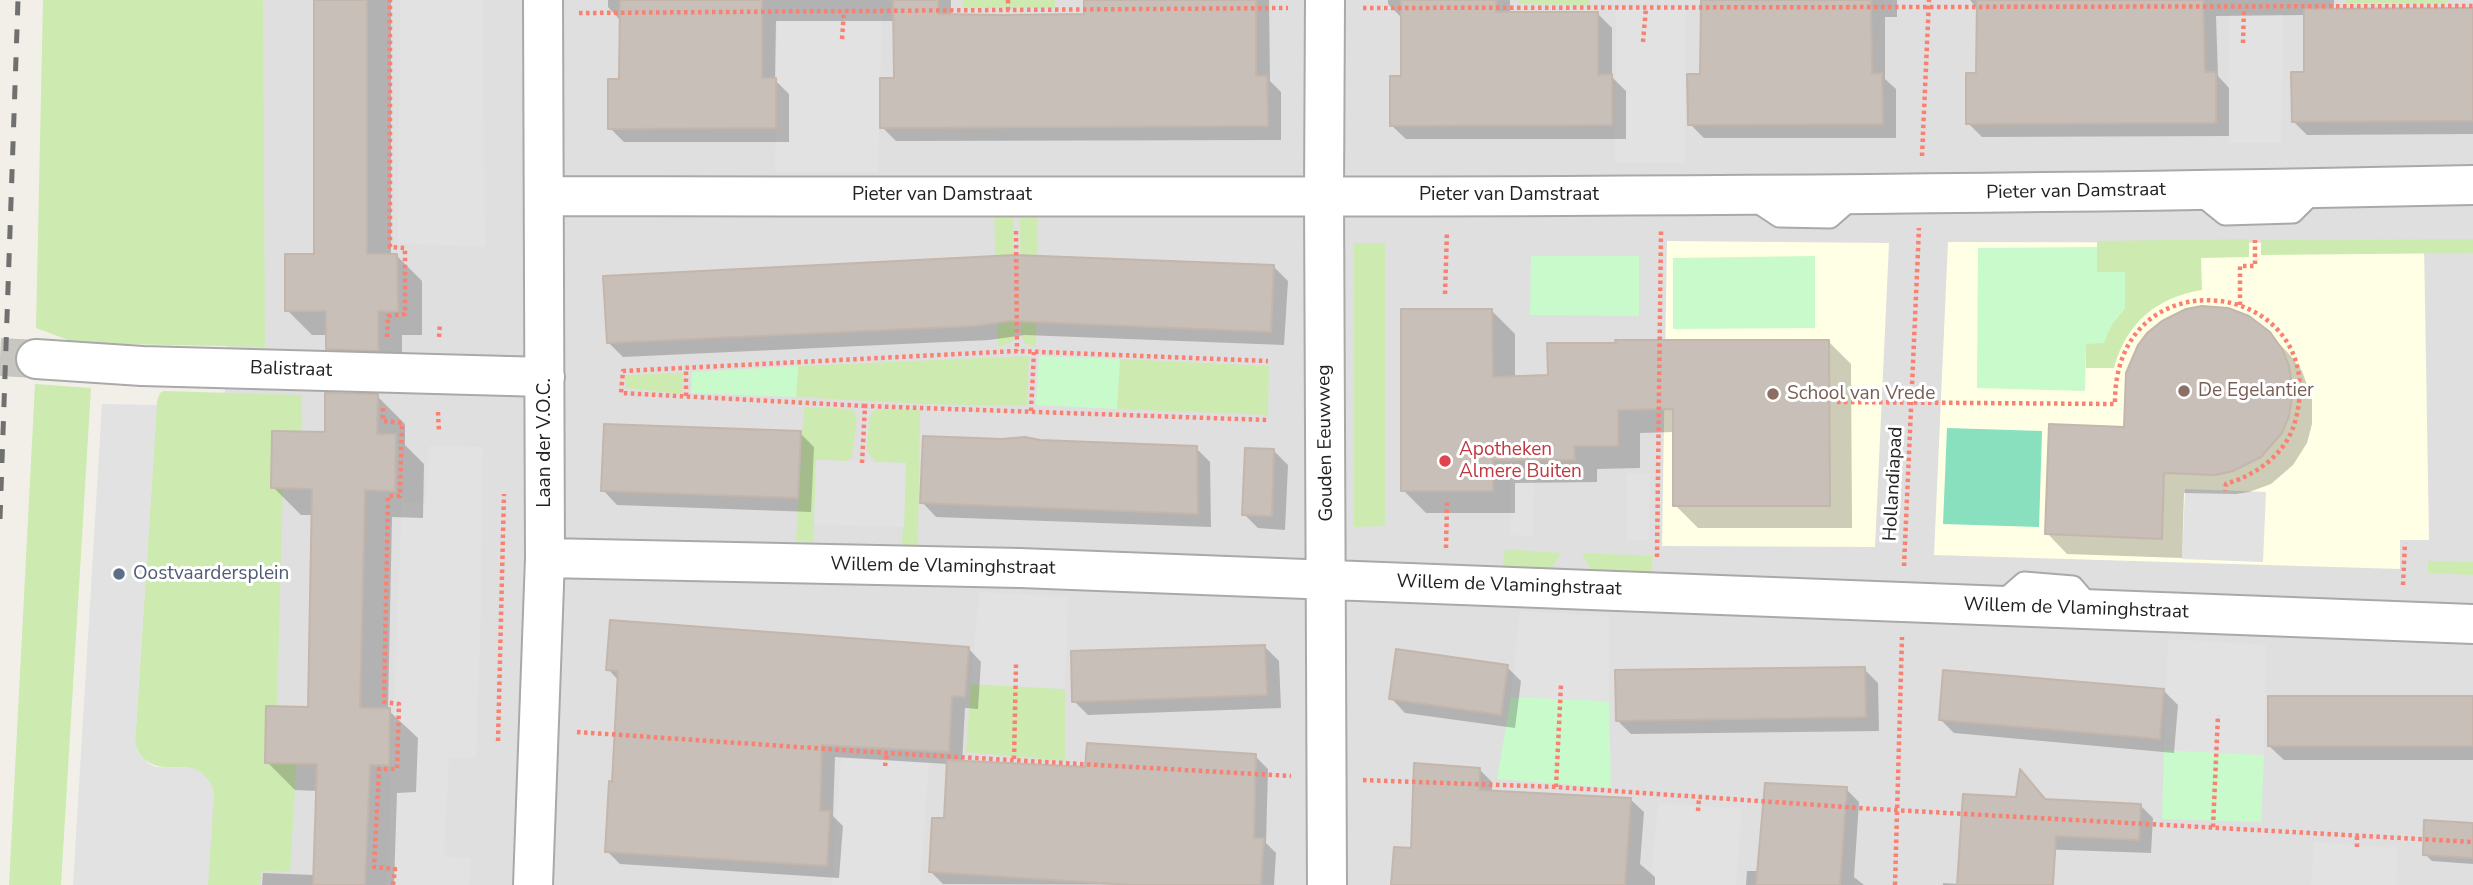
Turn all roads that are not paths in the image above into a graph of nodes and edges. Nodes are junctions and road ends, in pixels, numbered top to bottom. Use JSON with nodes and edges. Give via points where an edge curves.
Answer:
{"nodes":[{"id":1,"x":1325,"y":4,"type":"edge"},
{"id":2,"x":543,"y":7,"type":"edge"},
{"id":3,"x":2473,"y":185,"type":"edge"},
{"id":4,"x":2318,"y":188,"type":"junction"},
{"id":5,"x":2196,"y":191,"type":"junction"},
{"id":6,"x":545,"y":196,"type":"junction"},
{"id":7,"x":1324,"y":196,"type":"junction"},
{"id":8,"x":36,"y":359,"type":"tunnel mouth"},
{"id":9,"x":545,"y":377,"type":"junction"},
{"id":10,"x":545,"y":558,"type":"junction"},
{"id":11,"x":1327,"y":580,"type":"junction"},
{"id":12,"x":2473,"y":624,"type":"edge"},
{"id":13,"x":533,"y":885,"type":"edge"},
{"id":14,"x":1327,"y":885,"type":"edge"}],
"edges":[{"from":1,"to":7,"type":"street","name":"Gouden Eeuwweg"},
{"from":2,"to":6,"type":"street","name":"Laan der V.O.C."},
{"from":3,"to":4,"type":"street","name":"Pieter van Damstraat"},
{"from":4,"to":5,"type":"street","name":"Pieter van Damstraat"},
{"from":4,"to":5,"type":"lane","via":[[2292,213],[2256,215],[2225,215]]},
{"from":5,"to":7,"type":"street","name":"Pieter van Damstraat"},
{"from":6,"to":7,"type":"street","name":"Pieter van Damstraat"},
{"from":6,"to":9,"type":"street","name":"Laan der V.O.C."},
{"from":7,"to":11,"type":"street","name":"Gouden Eeuwweg"},
{"from":8,"to":9,"type":"street","name":"Balistraat"},
{"from":9,"to":10,"type":"street","name":"Laan der V.O.C."},
{"from":10,"to":11,"type":"street","name":"Willem de Vlaminghstraat"},
{"from":10,"to":13,"type":"street","name":"Laan der V.O.C."},
{"from":11,"to":12,"type":"street","name":"Willem de Vlaminghstraat"},
{"from":11,"to":14,"type":"street","name":"Gouden Eeuwweg"}]}
